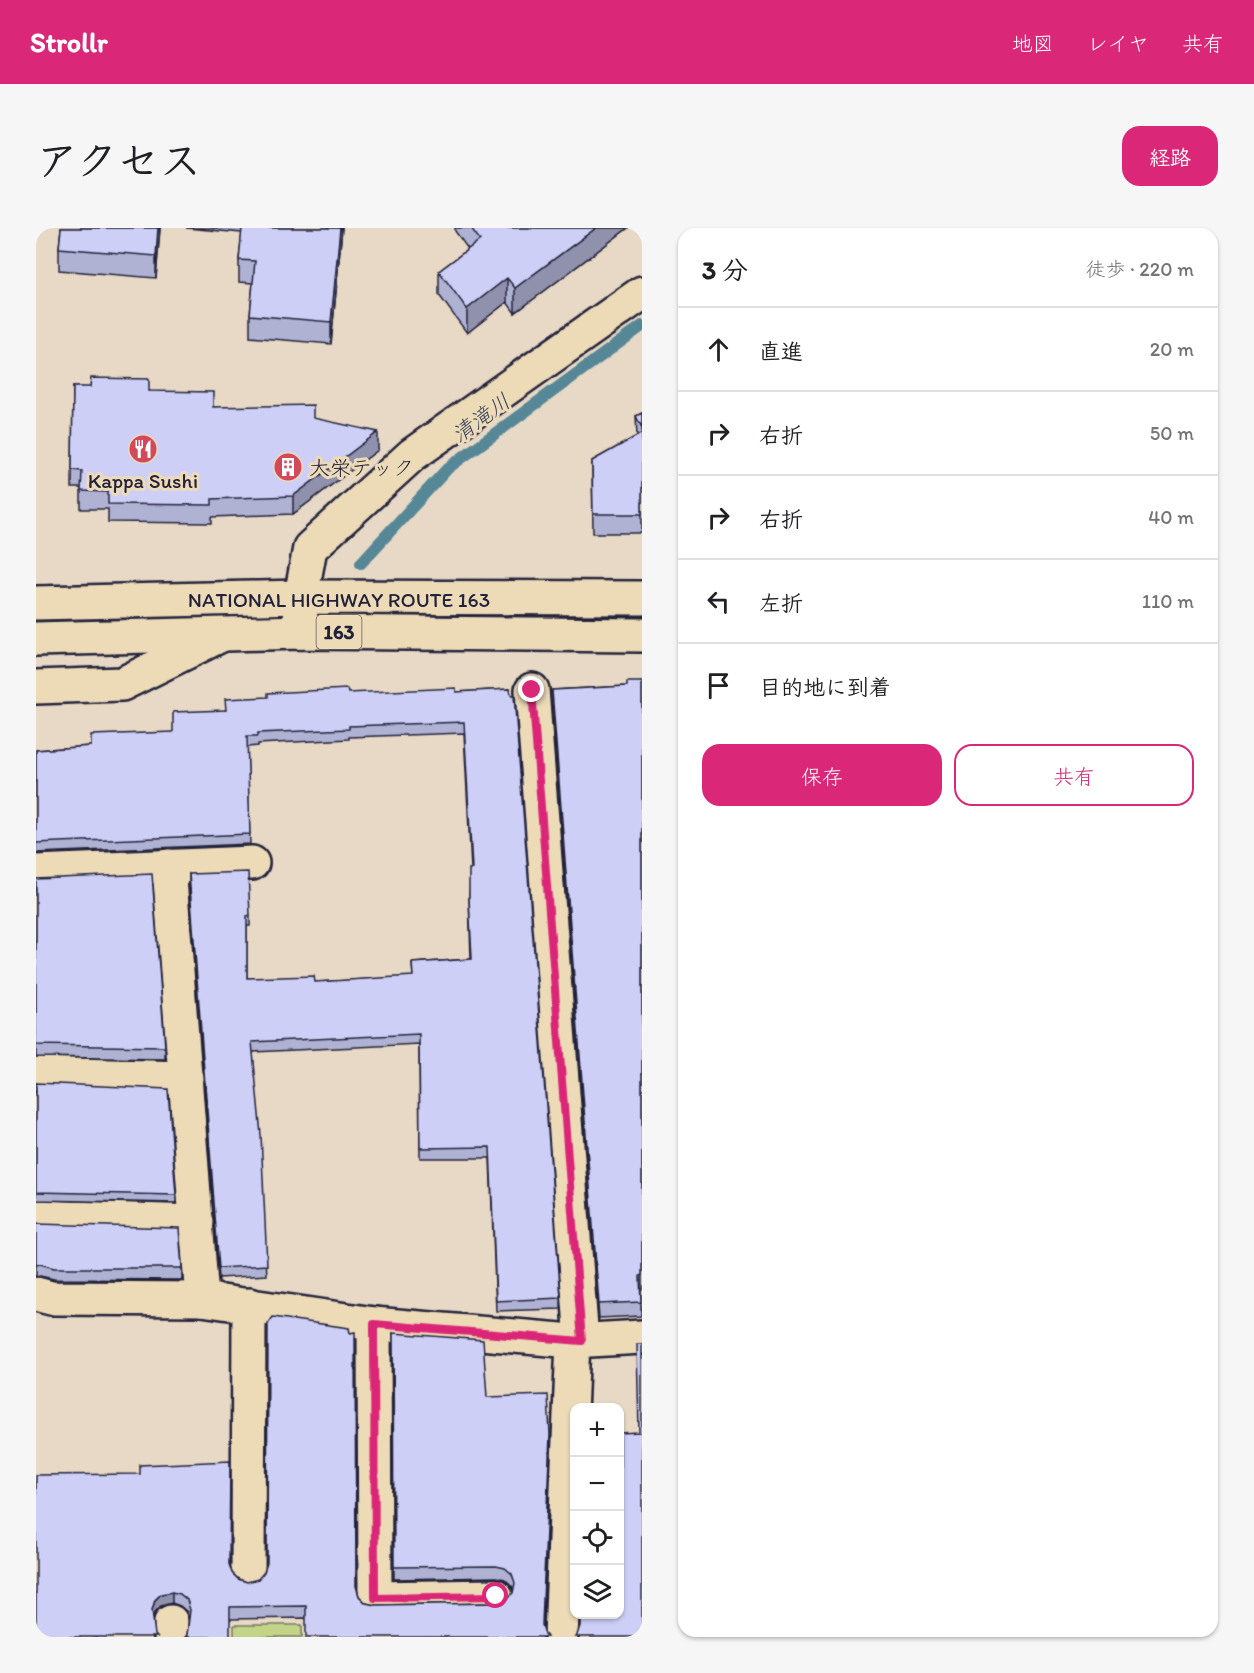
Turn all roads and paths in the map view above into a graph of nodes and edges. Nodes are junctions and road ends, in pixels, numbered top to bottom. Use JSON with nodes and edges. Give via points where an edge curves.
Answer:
{"nodes":[{"id":1,"x":642,"y":293,"type":"edge"},
{"id":2,"x":301,"y":597,"type":"junction"},
{"id":3,"x":642,"y":598,"type":"edge"},
{"id":4,"x":36,"y":603,"type":"edge"},
{"id":5,"x":300,"y":632,"type":"junction"},
{"id":6,"x":222,"y":635,"type":"junction"},
{"id":7,"x":642,"y":635,"type":"edge"},
{"id":8,"x":36,"y":639,"type":"edge"},
{"id":9,"x":36,"y":687,"type":"edge"},
{"id":10,"x":532,"y":690,"type":"dead end"},
{"id":11,"x":252,"y":863,"type":"dead end"},
{"id":12,"x":169,"y":866,"type":"junction"},
{"id":13,"x":36,"y":872,"type":"edge"},
{"id":14,"x":36,"y":1074,"type":"edge"},
{"id":15,"x":186,"y":1078,"type":"junction"},
{"id":16,"x":36,"y":1217,"type":"edge"},
{"id":17,"x":196,"y":1222,"type":"junction"},
{"id":18,"x":36,"y":1294,"type":"edge"},
{"id":19,"x":202,"y":1299,"type":"junction"},
{"id":20,"x":249,"y":1305,"type":"junction"},
{"id":21,"x":374,"y":1324,"type":"junction"},
{"id":22,"x":642,"y":1337,"type":"edge"},
{"id":23,"x":578,"y":1341,"type":"junction"},
{"id":24,"x":248,"y":1575,"type":"dead end"},
{"id":25,"x":496,"y":1596,"type":"dead end"},
{"id":26,"x":561,"y":1637,"type":"edge"}],
"edges":[{"from":1,"to":2,"type":"main road","via":[[412,454],[310,548]]},
{"from":2,"to":3,"type":"main road","name":"NATIONAL HIGHWAY ROUTE 163","number":"163"},
{"from":2,"to":4,"type":"main road","name":"NATIONAL HIGHWAY ROUTE 163","number":"163"},
{"from":2,"to":5,"type":"main road"},
{"from":5,"to":6,"type":"main road","name":"NATIONAL HIGHWAY ROUTE 163","number":"163"},
{"from":5,"to":7,"type":"main road","name":"NATIONAL HIGHWAY ROUTE 163","number":"163"},
{"from":6,"to":8,"type":"main road","name":"NATIONAL HIGHWAY ROUTE 163","number":"163"},
{"from":6,"to":9,"type":"main road","via":[[122,684]]},
{"from":10,"to":23,"type":"main road"},
{"from":11,"to":12,"type":"main road"},
{"from":12,"to":13,"type":"main road"},
{"from":12,"to":15,"type":"main road"},
{"from":14,"to":15,"type":"main road"},
{"from":15,"to":17,"type":"main road"},
{"from":16,"to":17,"type":"main road"},
{"from":17,"to":19,"type":"main road"},
{"from":18,"to":19,"type":"main road","via":[[51,1298]]},
{"from":19,"to":20,"type":"main road"},
{"from":20,"to":21,"type":"main road"},
{"from":20,"to":24,"type":"main road"},
{"from":21,"to":23,"type":"main road"},
{"from":21,"to":25,"type":"main road","via":[[375,1598]]},
{"from":22,"to":23,"type":"main road"},
{"from":23,"to":26,"type":"main road"}]}
